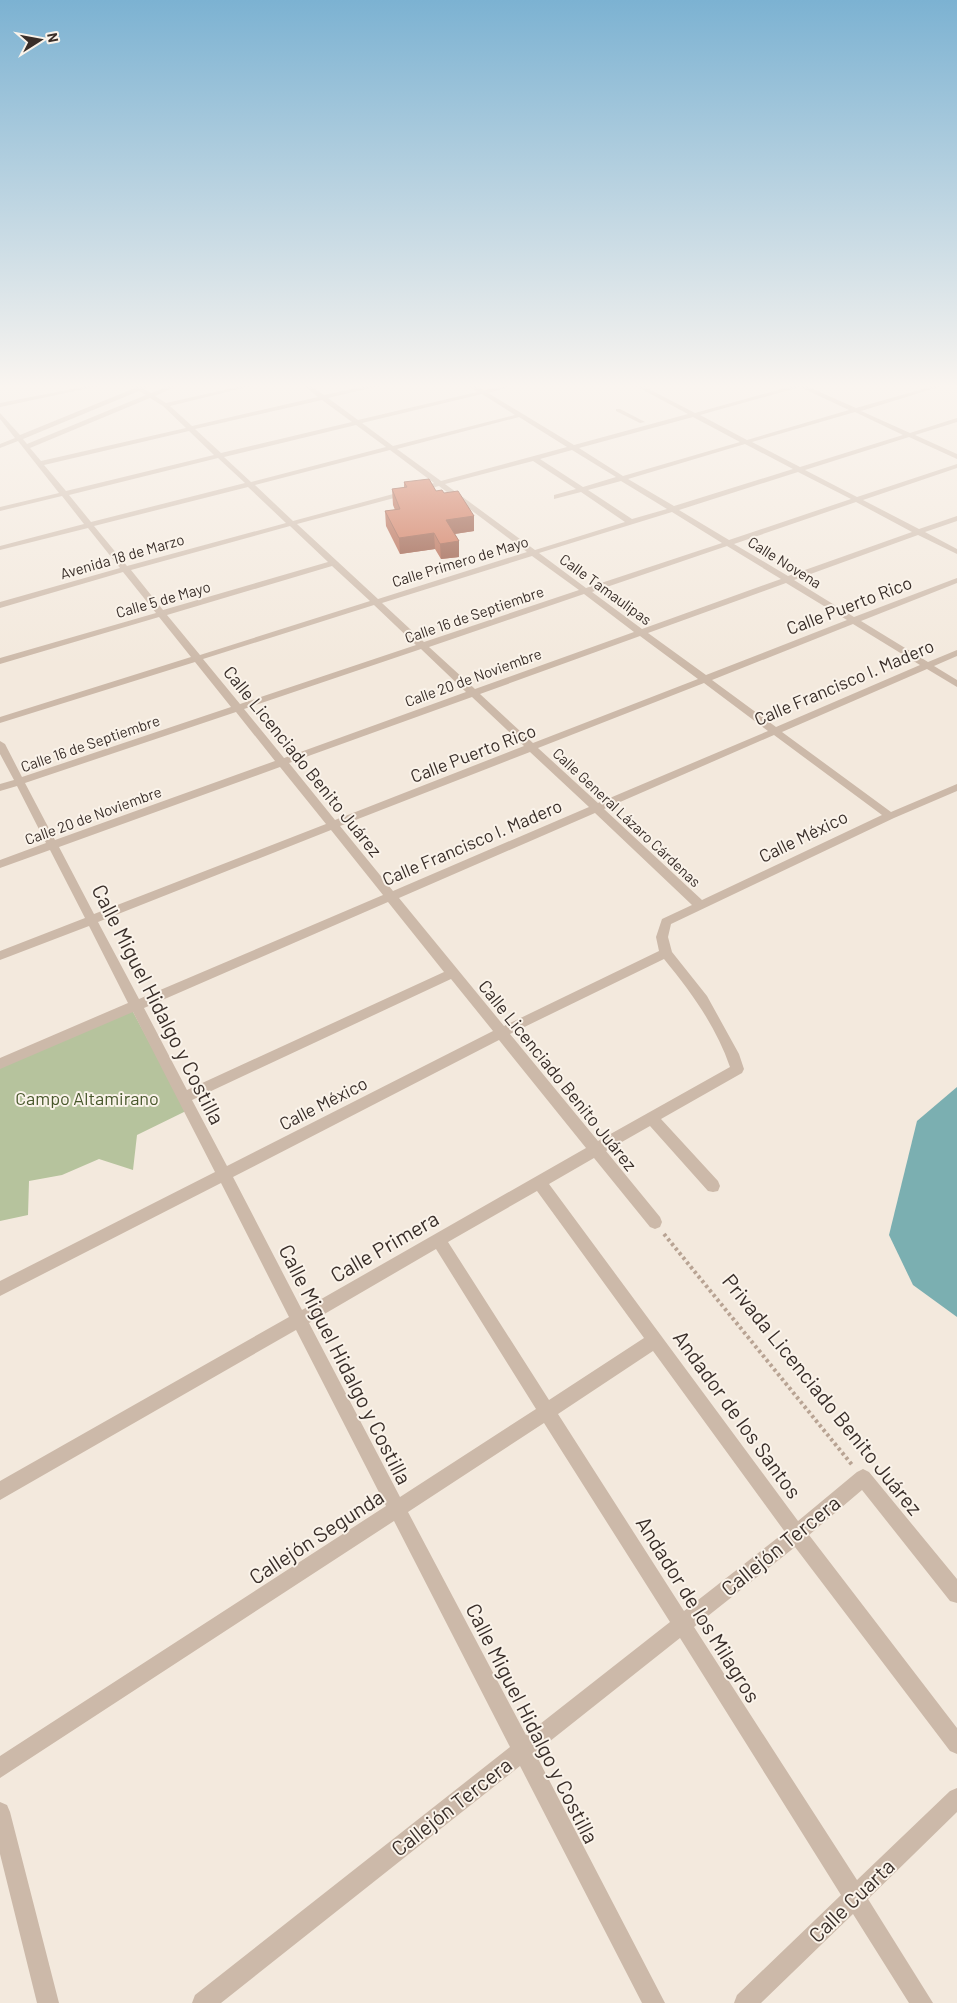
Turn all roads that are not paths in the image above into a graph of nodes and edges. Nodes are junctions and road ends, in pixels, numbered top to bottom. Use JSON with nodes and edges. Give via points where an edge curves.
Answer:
{"nodes":[{"id":1,"x":51,"y":478,"type":"edge"},
{"id":2,"x":127,"y":478,"type":"edge"},
{"id":3,"x":244,"y":478,"type":"edge"},
{"id":4,"x":272,"y":478,"type":"edge"},
{"id":5,"x":430,"y":478,"type":"edge"},
{"id":6,"x":432,"y":478,"type":"edge"},
{"id":7,"x":461,"y":478,"type":"edge"},
{"id":8,"x":565,"y":478,"type":"edge"},
{"id":9,"x":621,"y":478,"type":"edge"},
{"id":10,"x":623,"y":478,"type":"edge"},
{"id":11,"x":772,"y":478,"type":"edge"},
{"id":12,"x":815,"y":478,"type":"edge"},
{"id":13,"x":920,"y":478,"type":"edge"},
{"id":14,"x":250,"y":484,"type":"junction"},
{"id":15,"x":440,"y":484,"type":"junction"},
{"id":16,"x":583,"y":490,"type":"junction"},
{"id":17,"x":64,"y":494,"type":"junction"},
{"id":18,"x":557,"y":497,"type":"dead end"},
{"id":19,"x":856,"y":500,"type":"junction"},
{"id":20,"x":0,"y":509,"type":"edge"},
{"id":21,"x":673,"y":509,"type":"junction"},
{"id":22,"x":957,"y":518,"type":"edge"},
{"id":23,"x":288,"y":520,"type":"junction"},
{"id":24,"x":631,"y":522,"type":"junction"},
{"id":25,"x":89,"y":525,"type":"junction"},
{"id":26,"x":918,"y":532,"type":"junction"},
{"id":27,"x":728,"y":543,"type":"junction"},
{"id":28,"x":0,"y":548,"type":"edge"},
{"id":29,"x":957,"y":552,"type":"edge"},
{"id":30,"x":533,"y":553,"type":"junction"},
{"id":31,"x":334,"y":563,"type":"junction"},
{"id":32,"x":123,"y":566,"type":"junction"},
{"id":33,"x":787,"y":579,"type":"junction"},
{"id":34,"x":957,"y":580,"type":"edge"},
{"id":35,"x":585,"y":591,"type":"junction"},
{"id":36,"x":0,"y":596,"type":"edge"},
{"id":37,"x":376,"y":602,"type":"junction"},
{"id":38,"x":0,"y":605,"type":"edge"},
{"id":39,"x":161,"y":614,"type":"junction"},
{"id":40,"x":854,"y":620,"type":"junction"},
{"id":41,"x":641,"y":632,"type":"junction"},
{"id":42,"x":423,"y":645,"type":"junction"},
{"id":43,"x":957,"y":652,"type":"edge"},
{"id":44,"x":197,"y":658,"type":"junction"},
{"id":45,"x":0,"y":661,"type":"edge"},
{"id":46,"x":927,"y":666,"type":"junction"},
{"id":47,"x":705,"y":679,"type":"junction"},
{"id":48,"x":957,"y":684,"type":"edge"},
{"id":49,"x":474,"y":693,"type":"junction"},
{"id":50,"x":237,"y":708,"type":"junction"},
{"id":51,"x":0,"y":720,"type":"edge"},
{"id":52,"x":775,"y":731,"type":"junction"},
{"id":53,"x":0,"y":744,"type":"edge"},
{"id":54,"x":532,"y":747,"type":"junction"},
{"id":55,"x":282,"y":762,"type":"junction"},
{"id":56,"x":19,"y":781,"type":"junction"},
{"id":57,"x":957,"y":787,"type":"edge"},
{"id":58,"x":0,"y":788,"type":"edge"},
{"id":59,"x":597,"y":807,"type":"junction"},
{"id":60,"x":890,"y":816,"type":"junction"},
{"id":61,"x":333,"y":825,"type":"junction"},
{"id":62,"x":53,"y":845,"type":"junction"},
{"id":63,"x":0,"y":864,"type":"edge"},
{"id":64,"x":390,"y":896,"type":"junction"},
{"id":65,"x":701,"y":906,"type":"junction"},
{"id":66,"x":92,"y":920,"type":"junction"},
{"id":67,"x":666,"y":953,"type":"junction"},
{"id":68,"x":0,"y":956,"type":"edge"},
{"id":69,"x":453,"y":973,"type":"junction"},
{"id":70,"x":136,"y":1006,"type":"junction"},
{"id":71,"x":501,"y":1033,"type":"junction"},
{"id":72,"x":0,"y":1064,"type":"edge"},
{"id":73,"x":184,"y":1098,"type":"junction"},
{"id":74,"x":651,"y":1118,"type":"junction"},
{"id":75,"x":596,"y":1150,"type":"junction"},
{"id":76,"x":224,"y":1175,"type":"junction"},
{"id":77,"x":539,"y":1182,"type":"junction"},
{"id":78,"x":713,"y":1186,"type":"dead end"},
{"id":79,"x":655,"y":1222,"type":"road end"},
{"id":80,"x":438,"y":1240,"type":"junction"},
{"id":81,"x":0,"y":1289,"type":"edge"},
{"id":82,"x":299,"y":1319,"type":"junction"},
{"id":83,"x":656,"y":1340,"type":"junction"},
{"id":84,"x":548,"y":1412,"type":"junction"},
{"id":85,"x":863,"y":1478,"type":"joint"},
{"id":86,"x":0,"y":1491,"type":"edge"},
{"id":87,"x":398,"y":1510,"type":"junction"},
{"id":88,"x":797,"y":1534,"type":"junction"},
{"id":89,"x":957,"y":1594,"type":"edge"},
{"id":90,"x":682,"y":1624,"type":"junction"},
{"id":91,"x":957,"y":1744,"type":"edge"},
{"id":92,"x":523,"y":1750,"type":"junction"},
{"id":93,"x":0,"y":1768,"type":"edge"},
{"id":94,"x":957,"y":1798,"type":"edge"},
{"id":95,"x":0,"y":1812,"type":"edge"},
{"id":96,"x":855,"y":1897,"type":"junction"},
{"id":97,"x":48,"y":2003,"type":"edge"},
{"id":98,"x":203,"y":2003,"type":"edge"},
{"id":99,"x":654,"y":2003,"type":"edge"},
{"id":100,"x":745,"y":2003,"type":"edge"},
{"id":101,"x":922,"y":2003,"type":"edge"}],
"edges":[{"from":1,"to":17,"type":"street","name":"Calle Licenciado Benito Juárez"},
{"from":2,"to":17,"type":"street"},
{"from":3,"to":14,"type":"street","name":"Calle General Lázaro Cárdenas"},
{"from":4,"to":14,"type":"street"},
{"from":5,"to":23,"type":"street","name":"Avenida 18 de Marzo"},
{"from":6,"to":15,"type":"street","name":"Calle Tamaulipas"},
{"from":7,"to":15,"type":"street","name":"Avenida 18 de Marzo"},
{"from":8,"to":16,"type":"street"},
{"from":9,"to":16,"type":"street"},
{"from":10,"to":21,"type":"street","name":"Calle Novena"},
{"from":11,"to":21,"type":"street","name":"Calle Primero de Mayo"},
{"from":12,"to":19,"type":"street"},
{"from":13,"to":19,"type":"street","name":"Calle 16 de Septiembre"},
{"from":14,"to":23,"type":"street","name":"Calle General Lázaro Cárdenas"},
{"from":14,"to":25,"type":"street"},
{"from":15,"to":23,"type":"street","name":"Avenida 18 de Marzo"},
{"from":15,"to":30,"type":"street","name":"Calle Tamaulipas"},
{"from":16,"to":18,"type":"street"},
{"from":16,"to":24,"type":"street"},
{"from":17,"to":20,"type":"street"},
{"from":17,"to":25,"type":"street","name":"Calle Licenciado Benito Juárez"},
{"from":19,"to":26,"type":"street"},
{"from":19,"to":27,"type":"street","name":"Calle 16 de Septiembre"},
{"from":21,"to":24,"type":"street","name":"Calle Primero de Mayo"},
{"from":21,"to":27,"type":"street","name":"Calle Novena"},
{"from":22,"to":26,"type":"street","name":"Calle 20 de Noviembre"},
{"from":23,"to":31,"type":"street","name":"Calle General Lázaro Cárdenas"},
{"from":23,"to":32,"type":"street","name":"Avenida 18 de Marzo"},
{"from":24,"to":30,"type":"street","name":"Calle Primero de Mayo"},
{"from":25,"to":28,"type":"street"},
{"from":25,"to":32,"type":"street","name":"Calle Licenciado Benito Juárez"},
{"from":26,"to":29,"type":"street"},
{"from":26,"to":33,"type":"street","name":"Calle 20 de Noviembre"},
{"from":27,"to":33,"type":"street","name":"Calle Novena"},
{"from":27,"to":35,"type":"street","name":"Calle 16 de Septiembre"},
{"from":30,"to":35,"type":"street","name":"Calle Tamaulipas"},
{"from":30,"to":37,"type":"street","name":"Calle Primero de Mayo"},
{"from":31,"to":37,"type":"street","name":"Calle General Lázaro Cárdenas"},
{"from":31,"to":39,"type":"street","name":"Calle 5 de Mayo"},
{"from":32,"to":36,"type":"street","name":"Avenida 18 de Marzo"},
{"from":32,"to":38,"type":"street","name":"Avenida 18 de Marzo"},
{"from":32,"to":39,"type":"street","name":"Calle Licenciado Benito Juárez"},
{"from":33,"to":40,"type":"street","name":"Calle Novena"},
{"from":33,"to":41,"type":"street","name":"Calle 20 de Noviembre"},
{"from":34,"to":40,"type":"street","name":"Calle Puerto Rico"},
{"from":35,"to":41,"type":"street","name":"Calle Tamaulipas"},
{"from":35,"to":42,"type":"street","name":"Calle 16 de Septiembre"},
{"from":37,"to":42,"type":"street","name":"Calle General Lázaro Cárdenas"},
{"from":37,"to":44,"type":"street","name":"Calle Primero de Mayo"},
{"from":39,"to":44,"type":"street","name":"Calle Licenciado Benito Juárez"},
{"from":39,"to":45,"type":"street","name":"Calle 5 de Mayo"},
{"from":40,"to":46,"type":"street","name":"Calle Novena"},
{"from":40,"to":47,"type":"street","name":"Calle Puerto Rico"},
{"from":41,"to":47,"type":"street","name":"Calle Tamaulipas"},
{"from":41,"to":49,"type":"street","name":"Calle 20 de Noviembre"},
{"from":42,"to":49,"type":"street","name":"Calle General Lázaro Cárdenas"},
{"from":42,"to":50,"type":"street","name":"Calle 16 de Septiembre"},
{"from":43,"to":46,"type":"street","name":"Calle Francisco I. Madero"},
{"from":44,"to":50,"type":"street","name":"Calle Licenciado Benito Juárez"},
{"from":44,"to":51,"type":"street","name":"Calle Primero de Mayo"},
{"from":46,"to":48,"type":"street","name":"Calle Novena"},
{"from":46,"to":52,"type":"street","name":"Calle Francisco I. Madero"},
{"from":47,"to":52,"type":"street","name":"Calle Tamaulipas"},
{"from":47,"to":54,"type":"street","name":"Calle Puerto Rico"},
{"from":49,"to":54,"type":"street","name":"Calle General Lázaro Cárdenas"},
{"from":49,"to":55,"type":"street","name":"Calle 20 de Noviembre"},
{"from":50,"to":55,"type":"street","name":"Calle Licenciado Benito Juárez"},
{"from":50,"to":56,"type":"street","name":"Calle 16 de Septiembre"},
{"from":52,"to":59,"type":"street","name":"Calle Francisco I. Madero"},
{"from":52,"to":60,"type":"street","name":"Calle Tamaulipas"},
{"from":53,"to":56,"type":"street","name":"Calle Miguel Hidalgo y Costilla"},
{"from":54,"to":59,"type":"street","name":"Calle General Lázaro Cárdenas"},
{"from":54,"to":61,"type":"street","name":"Calle Puerto Rico"},
{"from":55,"to":61,"type":"street","name":"Calle Licenciado Benito Juárez"},
{"from":55,"to":62,"type":"street","name":"Calle 20 de Noviembre"},
{"from":56,"to":58,"type":"street","name":"Calle 16 de Septiembre"},
{"from":56,"to":62,"type":"street","name":"Calle Miguel Hidalgo y Costilla"},
{"from":57,"to":60,"type":"street","name":"Calle México"},
{"from":59,"to":64,"type":"street","name":"Calle Francisco I. Madero"},
{"from":59,"to":65,"type":"street","name":"Calle General Lázaro Cárdenas"},
{"from":60,"to":65,"type":"street","name":"Calle México"},
{"from":61,"to":64,"type":"street","name":"Calle Licenciado Benito Juárez"},
{"from":61,"to":66,"type":"street","name":"Calle Puerto Rico"},
{"from":62,"to":63,"type":"street","name":"Calle 20 de Noviembre"},
{"from":62,"to":66,"type":"street","name":"Calle Miguel Hidalgo y Costilla"},
{"from":64,"to":69,"type":"street","name":"Calle Licenciado Benito Juárez"},
{"from":64,"to":70,"type":"street","name":"Calle Francisco I. Madero"},
{"from":65,"to":67,"type":"street","name":"Calle México","via":[[666,922],[662,937]]},
{"from":66,"to":68,"type":"street","name":"Calle Puerto Rico"},
{"from":66,"to":70,"type":"street","name":"Calle Miguel Hidalgo y Costilla"},
{"from":67,"to":71,"type":"street","name":"Calle México"},
{"from":67,"to":74,"type":"street","name":"Calle Primera","via":[[703,999],[737,1069]]},
{"from":69,"to":71,"type":"street","name":"Calle Licenciado Benito Juárez"},
{"from":69,"to":73,"type":"street"},
{"from":70,"to":72,"type":"street","name":"Calle Francisco I. Madero"},
{"from":70,"to":73,"type":"street","name":"Calle Miguel Hidalgo y Costilla"},
{"from":71,"to":75,"type":"street","name":"Calle Licenciado Benito Juárez"},
{"from":71,"to":76,"type":"street","name":"Calle México"},
{"from":73,"to":76,"type":"street","name":"Calle Miguel Hidalgo y Costilla"},
{"from":74,"to":75,"type":"street","name":"Calle Primera"},
{"from":74,"to":78,"type":"street"},
{"from":75,"to":77,"type":"street","name":"Calle Primera"},
{"from":75,"to":79,"type":"street","name":"Calle Licenciado Benito Juárez"},
{"from":76,"to":81,"type":"street","name":"Calle México"},
{"from":76,"to":82,"type":"street","name":"Calle Miguel Hidalgo y Costilla"},
{"from":77,"to":80,"type":"street","name":"Calle Primera"},
{"from":77,"to":83,"type":"street","name":"Andador de los Santos"},
{"from":80,"to":82,"type":"street","name":"Calle Primera"},
{"from":80,"to":84,"type":"street","name":"Andador de los Milagros"},
{"from":82,"to":86,"type":"street","name":"Calle Primera"},
{"from":82,"to":87,"type":"street","name":"Calle Miguel Hidalgo y Costilla"},
{"from":83,"to":84,"type":"street","name":"Callejón Segunda"},
{"from":83,"to":88,"type":"street","name":"Andador de los Santos"},
{"from":84,"to":87,"type":"street","name":"Callejón Segunda"},
{"from":84,"to":90,"type":"street","name":"Andador de los Milagros"},
{"from":85,"to":88,"type":"street","name":"Callejón Tercera"},
{"from":85,"to":89,"type":"street","name":"Privada Licenciado Benito Juárez"},
{"from":87,"to":92,"type":"street","name":"Calle Miguel Hidalgo y Costilla"},
{"from":87,"to":93,"type":"street","name":"Callejón Segunda"},
{"from":88,"to":90,"type":"street","name":"Callejón Tercera"},
{"from":88,"to":91,"type":"street","name":"Andador de los Santos"},
{"from":90,"to":92,"type":"street","name":"Callejón Tercera"},
{"from":90,"to":96,"type":"street","name":"Andador de los Milagros"},
{"from":92,"to":98,"type":"street","name":"Callejón Tercera"},
{"from":92,"to":99,"type":"street","name":"Calle Miguel Hidalgo y Costilla"},
{"from":94,"to":96,"type":"street","name":"Calle Cuarta"},
{"from":95,"to":97,"type":"street"},
{"from":96,"to":100,"type":"street","name":"Calle Cuarta"},
{"from":96,"to":101,"type":"street","name":"Andador de los Milagros"}]}
